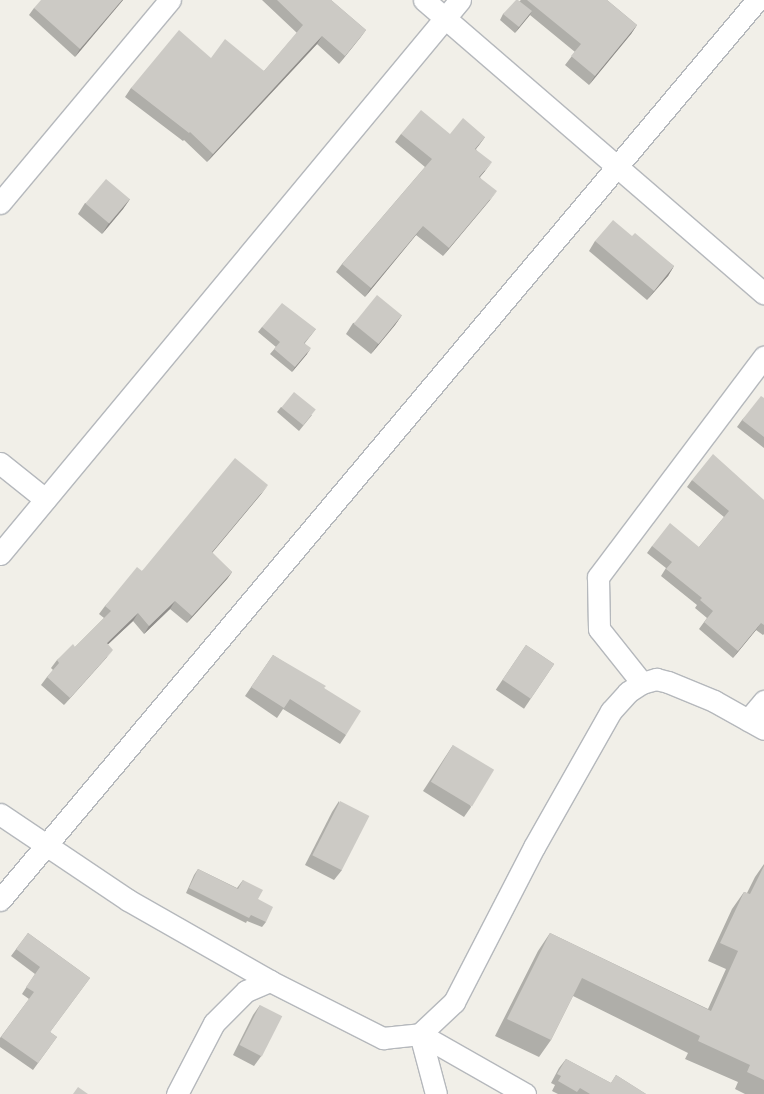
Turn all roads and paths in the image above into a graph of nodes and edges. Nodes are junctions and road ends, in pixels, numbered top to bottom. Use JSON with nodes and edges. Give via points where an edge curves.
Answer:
{"nodes":[{"id":1,"x":170,"y":0,"type":"edge"},
{"id":2,"x":424,"y":0,"type":"edge"},
{"id":3,"x":460,"y":0,"type":"edge"},
{"id":4,"x":757,"y":0,"type":"edge"},
{"id":5,"x":445,"y":18,"type":"junction"},
{"id":6,"x":616,"y":167,"type":"junction"},
{"id":7,"x":0,"y":203,"type":"edge"},
{"id":8,"x":764,"y":293,"type":"edge"},
{"id":9,"x":764,"y":357,"type":"edge"},
{"id":10,"x":0,"y":463,"type":"edge"},
{"id":11,"x":46,"y":499,"type":"junction"},
{"id":12,"x":0,"y":554,"type":"edge"},
{"id":13,"x":642,"y":683,"type":"junction"},
{"id":14,"x":764,"y":701,"type":"edge"},
{"id":15,"x":756,"y":724,"type":"edge"},
{"id":16,"x":0,"y":814,"type":"edge"},
{"id":17,"x":44,"y":846,"type":"junction"},
{"id":18,"x":0,"y":900,"type":"edge"},
{"id":19,"x":270,"y":981,"type":"junction"},
{"id":20,"x":420,"y":1034,"type":"junction"},
{"id":21,"x":177,"y":1094,"type":"edge"},
{"id":22,"x":436,"y":1094,"type":"edge"},
{"id":23,"x":525,"y":1094,"type":"edge"}],
"edges":[{"from":1,"to":7,"type":"street"},
{"from":2,"to":5,"type":"street"},
{"from":3,"to":5,"type":"street"},
{"from":4,"to":6,"type":"street"},
{"from":5,"to":6,"type":"street"},
{"from":5,"to":11,"type":"street"},
{"from":6,"to":8,"type":"street"},
{"from":6,"to":17,"type":"street"},
{"from":9,"to":13,"type":"street","via":[[598,577],[599,629]]},
{"from":10,"to":11,"type":"street"},
{"from":11,"to":12,"type":"street"},
{"from":13,"to":15,"type":"street","via":[[656,679],[668,682],[714,701]]},
{"from":13,"to":20,"type":"street","via":[[628,692],[611,711],[534,847],[454,1002]]},
{"from":14,"to":15,"type":"street"},
{"from":16,"to":17,"type":"street"},
{"from":17,"to":18,"type":"street"},
{"from":17,"to":19,"type":"street","via":[[128,900]]},
{"from":19,"to":20,"type":"street","via":[[383,1038]]},
{"from":19,"to":21,"type":"street","via":[[246,991],[214,1023]]},
{"from":20,"to":22,"type":"street"},
{"from":20,"to":23,"type":"street"}]}
